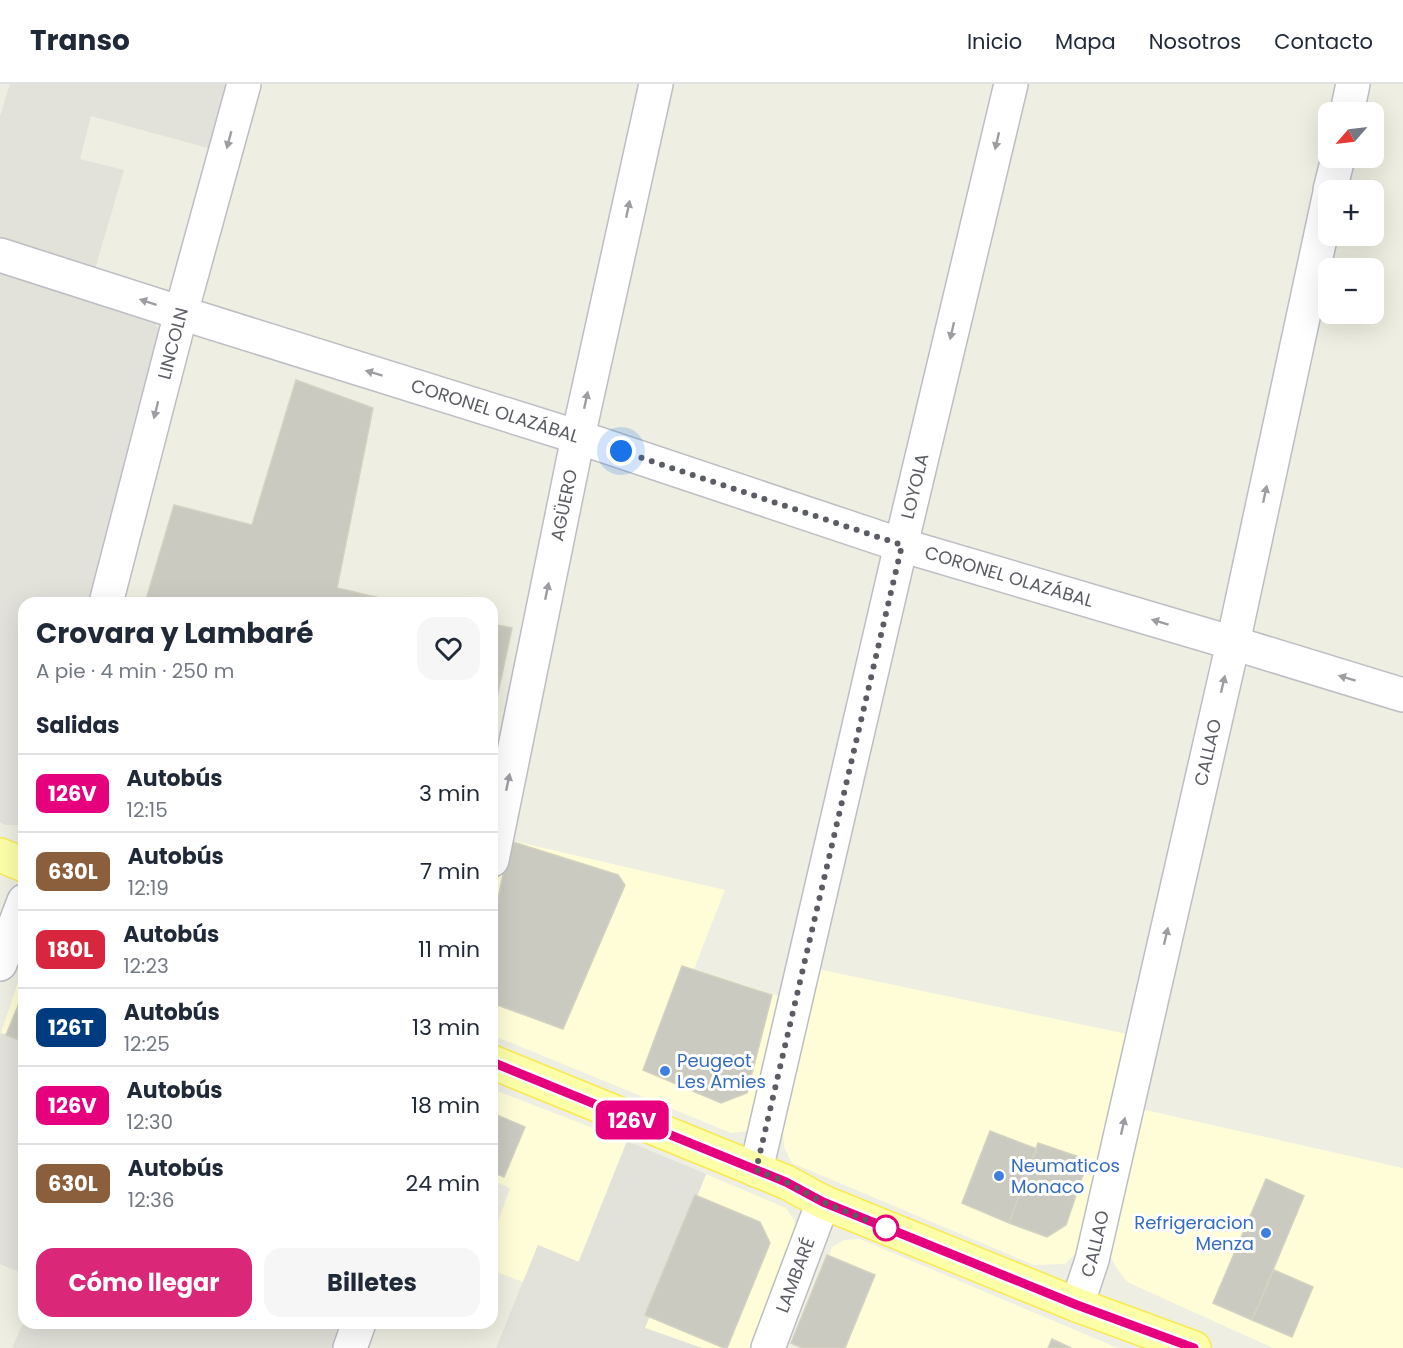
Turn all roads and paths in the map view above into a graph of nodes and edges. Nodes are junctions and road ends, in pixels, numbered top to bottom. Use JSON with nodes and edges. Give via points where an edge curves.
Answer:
{"nodes":[{"id":1,"x":244,"y":84,"type":"edge"},
{"id":2,"x":656,"y":84,"type":"edge"},
{"id":3,"x":1011,"y":84,"type":"edge"},
{"id":4,"x":1353,"y":84,"type":"edge"},
{"id":5,"x":1349,"y":102,"type":"edge"},
{"id":6,"x":1318,"y":246,"type":"edge"},
{"id":7,"x":0,"y":255,"type":"edge"},
{"id":8,"x":181,"y":313,"type":"junction"},
{"id":9,"x":578,"y":437,"type":"junction"},
{"id":10,"x":902,"y":545,"type":"junction"},
{"id":11,"x":108,"y":597,"type":"edge"},
{"id":12,"x":1233,"y":643,"type":"junction"},
{"id":13,"x":1403,"y":695,"type":"edge"},
{"id":14,"x":498,"y":830,"type":"edge"},
{"id":15,"x":0,"y":855,"type":"edge"},
{"id":16,"x":18,"y":862,"type":"edge"},
{"id":17,"x":18,"y":918,"type":"edge"},
{"id":18,"x":0,"y":964,"type":"edge"},
{"id":19,"x":498,"y":1064,"type":"edge"},
{"id":20,"x":756,"y":1170,"type":"junction"},
{"id":21,"x":823,"y":1202,"type":"junction"},
{"id":22,"x":1077,"y":1305,"type":"junction"},
{"id":23,"x":357,"y":1329,"type":"edge"},
{"id":24,"x":350,"y":1348,"type":"edge"},
{"id":25,"x":768,"y":1348,"type":"edge"},
{"id":26,"x":1194,"y":1348,"type":"edge"}],
"edges":[{"from":1,"to":8,"type":"street","name":"LINCOLN","one_way":true},
{"from":9,"to":2,"type":"street","name":"AGÜERO","one_way":true},
{"from":3,"to":10,"type":"street","name":"LOYOLA","one_way":true},
{"from":4,"to":5,"type":"street"},
{"from":12,"to":6,"type":"street","name":"CALLAO","one_way":true},
{"from":8,"to":7,"type":"street","name":"CORONEL OLAZÁBAL","one_way":true},
{"from":9,"to":8,"type":"street","name":"CORONEL OLAZÁBAL","one_way":true},
{"from":8,"to":11,"type":"street","name":"LINCOLN","one_way":true},
{"from":9,"to":10,"type":"street","name":"CORONEL OLAZÁBAL"},
{"from":14,"to":9,"type":"street","name":"AGÜERO","one_way":true},
{"from":12,"to":10,"type":"street","name":"CORONEL OLAZÁBAL","one_way":true},
{"from":10,"to":20,"type":"street","name":"LOYOLA"},
{"from":13,"to":12,"type":"street","name":"CORONEL OLAZÁBAL","one_way":true},
{"from":22,"to":12,"type":"street","name":"CALLAO","one_way":true,"via":[[1092,1260]]},
{"from":15,"to":16,"type":"main road"},
{"from":17,"to":18,"type":"street"},
{"from":19,"to":20,"type":"main road"},
{"from":20,"to":21,"type":"main road"},
{"from":21,"to":22,"type":"main road"},
{"from":21,"to":25,"type":"street","name":"LAMBARÉ"},
{"from":22,"to":26,"type":"main road"},
{"from":23,"to":24,"type":"street"}]}
